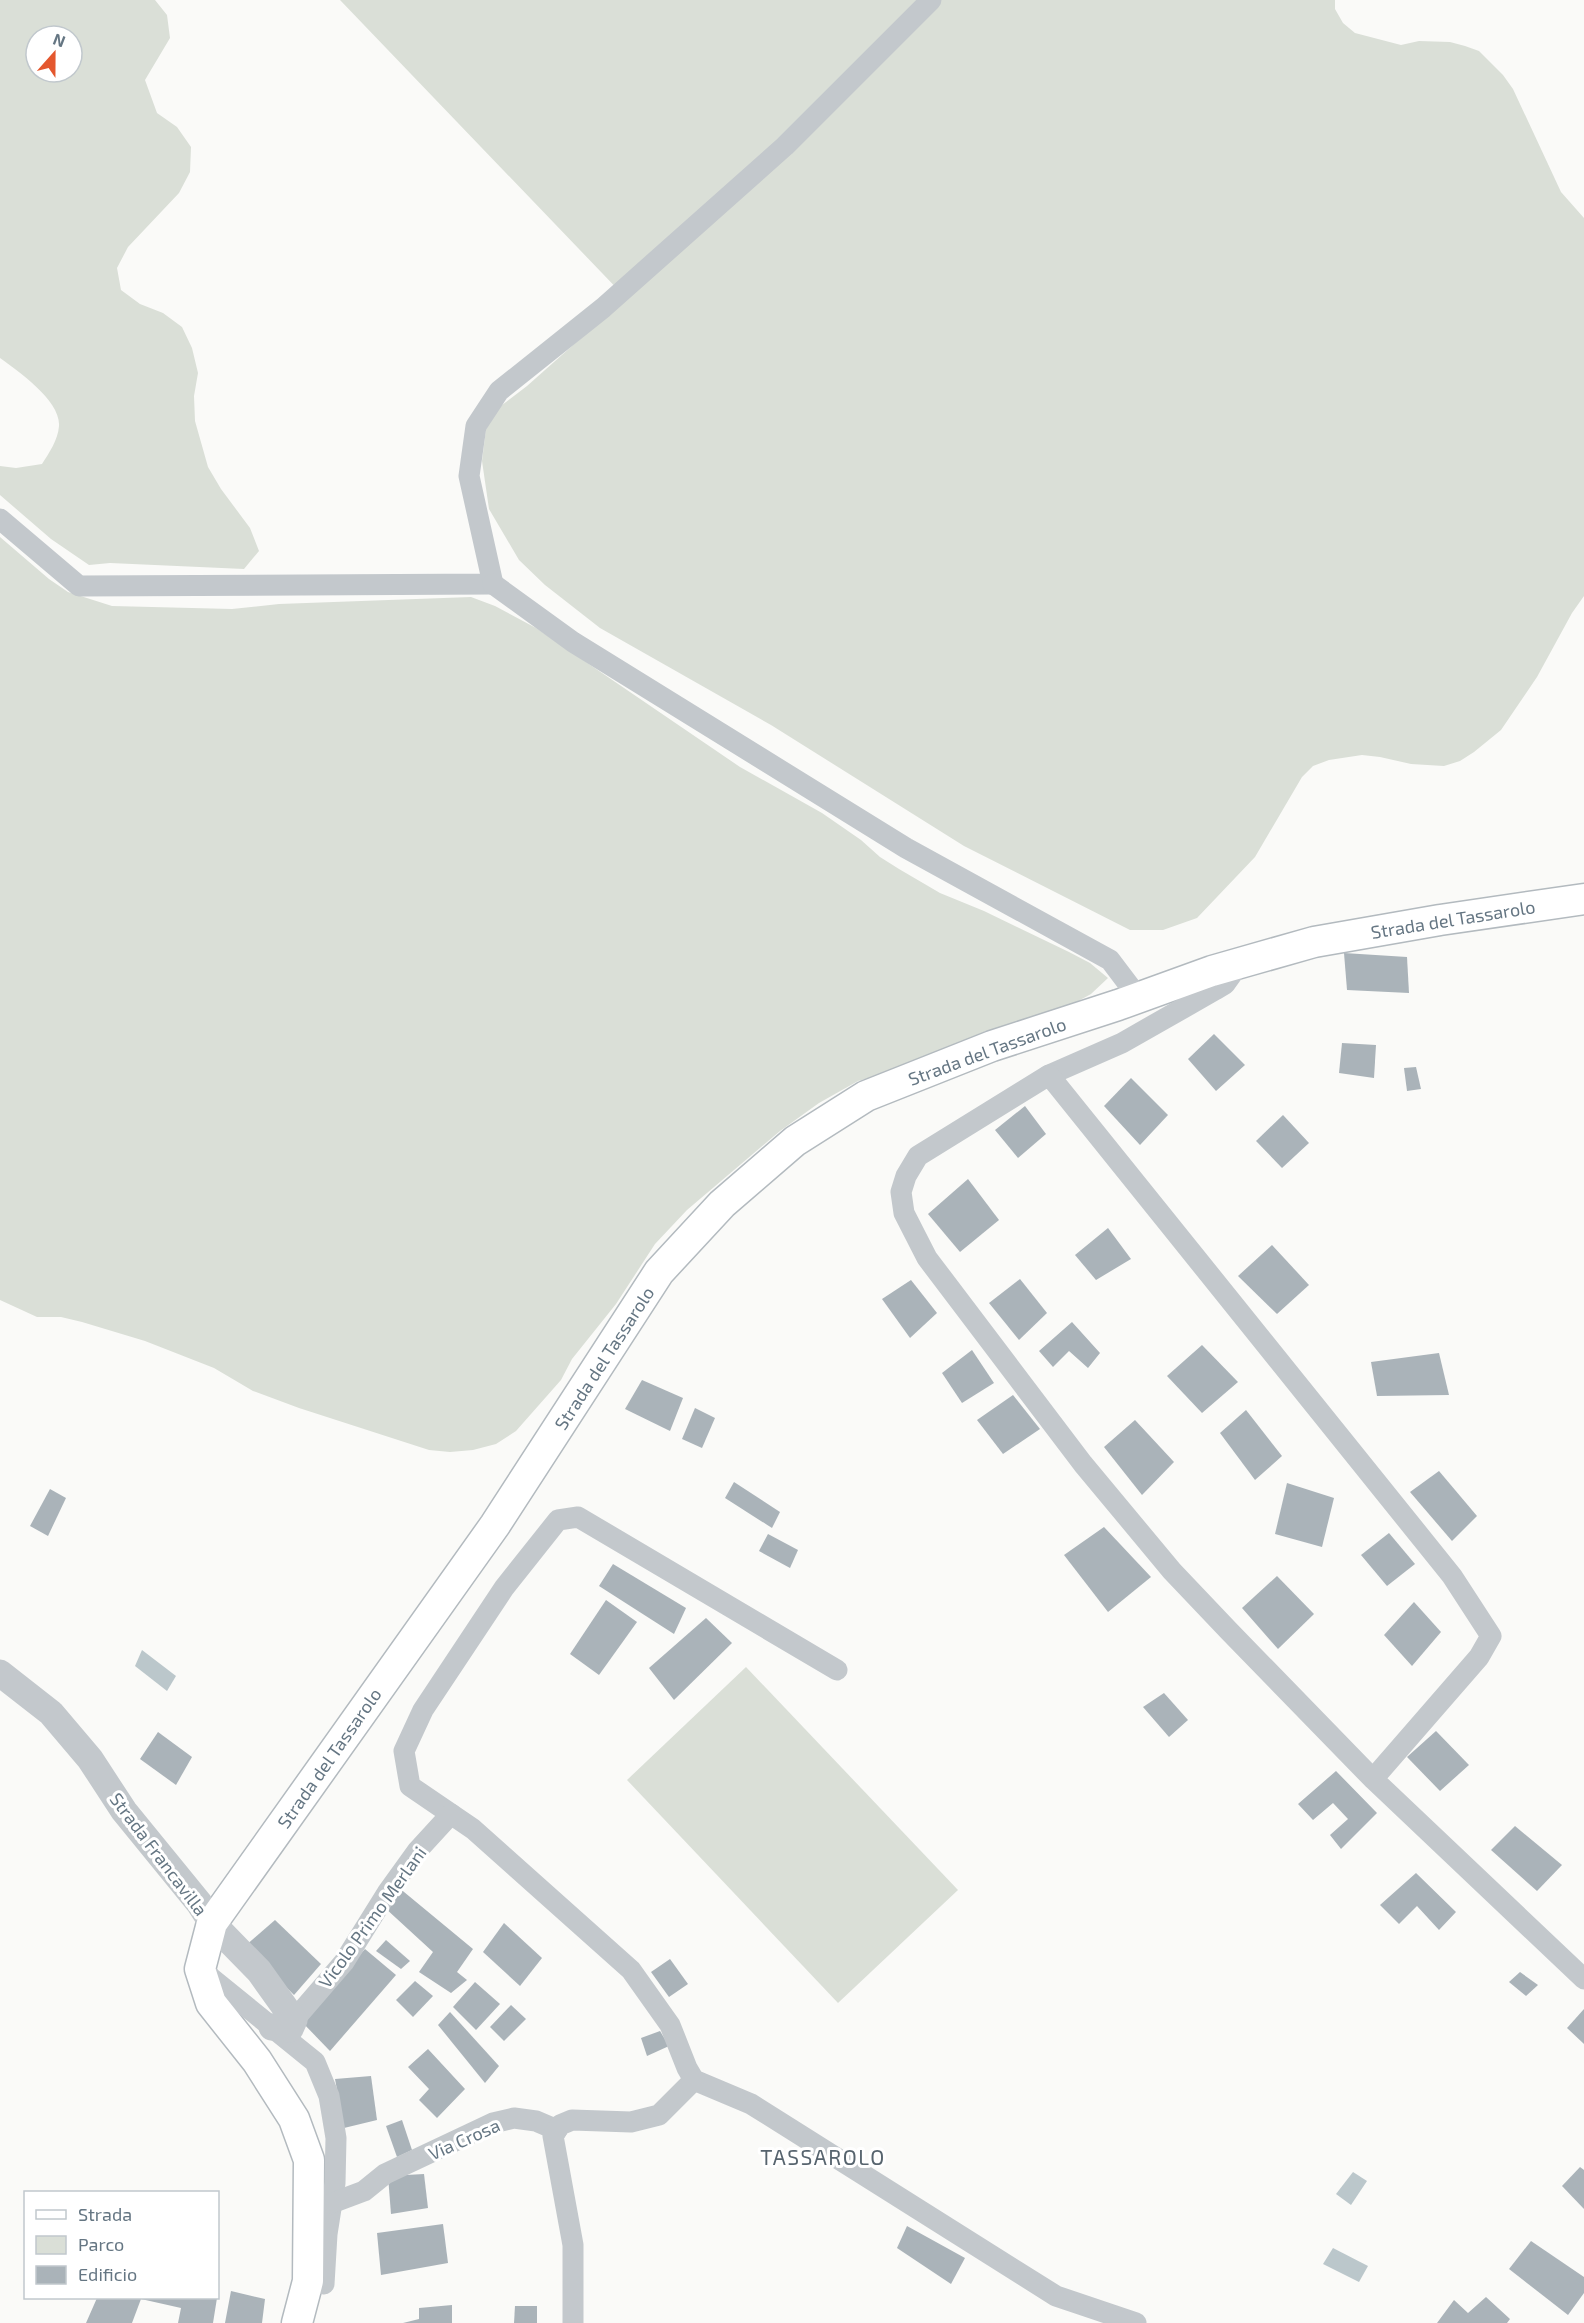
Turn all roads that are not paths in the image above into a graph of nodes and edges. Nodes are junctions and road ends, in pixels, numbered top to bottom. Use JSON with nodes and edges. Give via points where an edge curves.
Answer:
{"nodes":[{"id":1,"x":931,"y":0,"type":"edge"},
{"id":2,"x":0,"y":519,"type":"edge"},
{"id":3,"x":493,"y":584,"type":"junction"},
{"id":4,"x":1584,"y":899,"type":"edge"},
{"id":5,"x":1240,"y":963,"type":"junction"},
{"id":6,"x":1138,"y":997,"type":"junction"},
{"id":7,"x":1049,"y":1075,"type":"junction"},
{"id":8,"x":837,"y":1670,"type":"dead end"},
{"id":9,"x":0,"y":1673,"type":"edge"},
{"id":10,"x":1373,"y":1779,"type":"junction"},
{"id":11,"x":451,"y":1814,"type":"junction"},
{"id":12,"x":212,"y":1923,"type":"junction"},
{"id":13,"x":200,"y":1969,"type":"junction"},
{"id":14,"x":1584,"y":1979,"type":"edge"},
{"id":15,"x":283,"y":2024,"type":"junction"},
{"id":16,"x":694,"y":2080,"type":"junction"},
{"id":17,"x":557,"y":2130,"type":"junction"},
{"id":18,"x":332,"y":2203,"type":"junction"},
{"id":19,"x":308,"y":2281,"type":"junction"},
{"id":20,"x":297,"y":2323,"type":"edge"},
{"id":21,"x":573,"y":2323,"type":"edge"},
{"id":22,"x":1136,"y":2323,"type":"edge"}],
"edges":[{"from":1,"to":3,"type":"street","via":[[785,146],[603,308],[500,391],[476,426],[469,476]]},
{"from":2,"to":3,"type":"street","via":[[79,586]]},
{"from":3,"to":6,"type":"street","via":[[573,642],[896,842],[1110,960]]},
{"from":4,"to":5,"type":"main road","name":"Strada del Tassarolo","via":[[1314,942]]},
{"from":5,"to":6,"type":"main road","name":"Strada del Tassarolo"},
{"from":5,"to":7,"type":"street","via":[[1225,984],[1215,990],[1122,1043]]},
{"from":6,"to":12,"type":"main road","name":"Strada del Tassarolo","via":[[992,1046],[866,1096],[795,1141],[722,1204],[659,1272],[495,1525]]},
{"from":7,"to":10,"type":"street","via":[[1452,1576],[1491,1636],[1479,1657]]},
{"from":7,"to":10,"type":"street","via":[[918,1156],[901,1192],[904,1212],[927,1258],[1083,1464],[1172,1571]]},
{"from":8,"to":11,"type":"street","via":[[578,1517],[558,1520],[504,1588],[423,1710],[404,1751],[410,1786]]},
{"from":9,"to":12,"type":"street","name":"Strada Francavilla","via":[[51,1713]]},
{"from":10,"to":14,"type":"street"},
{"from":11,"to":15,"type":"street","name":"Vicolo Primo Merlani","via":[[418,1850],[344,1962]]},
{"from":11,"to":16,"type":"street","via":[[473,1829],[631,1970],[670,2025]]},
{"from":12,"to":13,"type":"main road","name":"Strada del Tassarolo"},
{"from":12,"to":15,"type":"street","name":"Strada Francavilla","via":[[259,1971]]},
{"from":13,"to":15,"type":"street"},
{"from":13,"to":19,"type":"main road","via":[[211,2003],[257,2061],[294,2120],[309,2160]]},
{"from":15,"to":18,"type":"street","via":[[315,2062],[329,2096],[336,2138]]},
{"from":16,"to":17,"type":"street","via":[[658,2115],[631,2122],[573,2120]]},
{"from":16,"to":22,"type":"street","via":[[751,2104],[1056,2296]]},
{"from":17,"to":18,"type":"street","name":"Via Crosa","via":[[536,2121],[513,2118],[493,2123],[385,2174],[364,2191]]},
{"from":17,"to":21,"type":"street","via":[[553,2136],[573,2245]]},
{"from":18,"to":19,"type":"street","via":[[324,2284]]},
{"from":19,"to":20,"type":"main road"}]}
